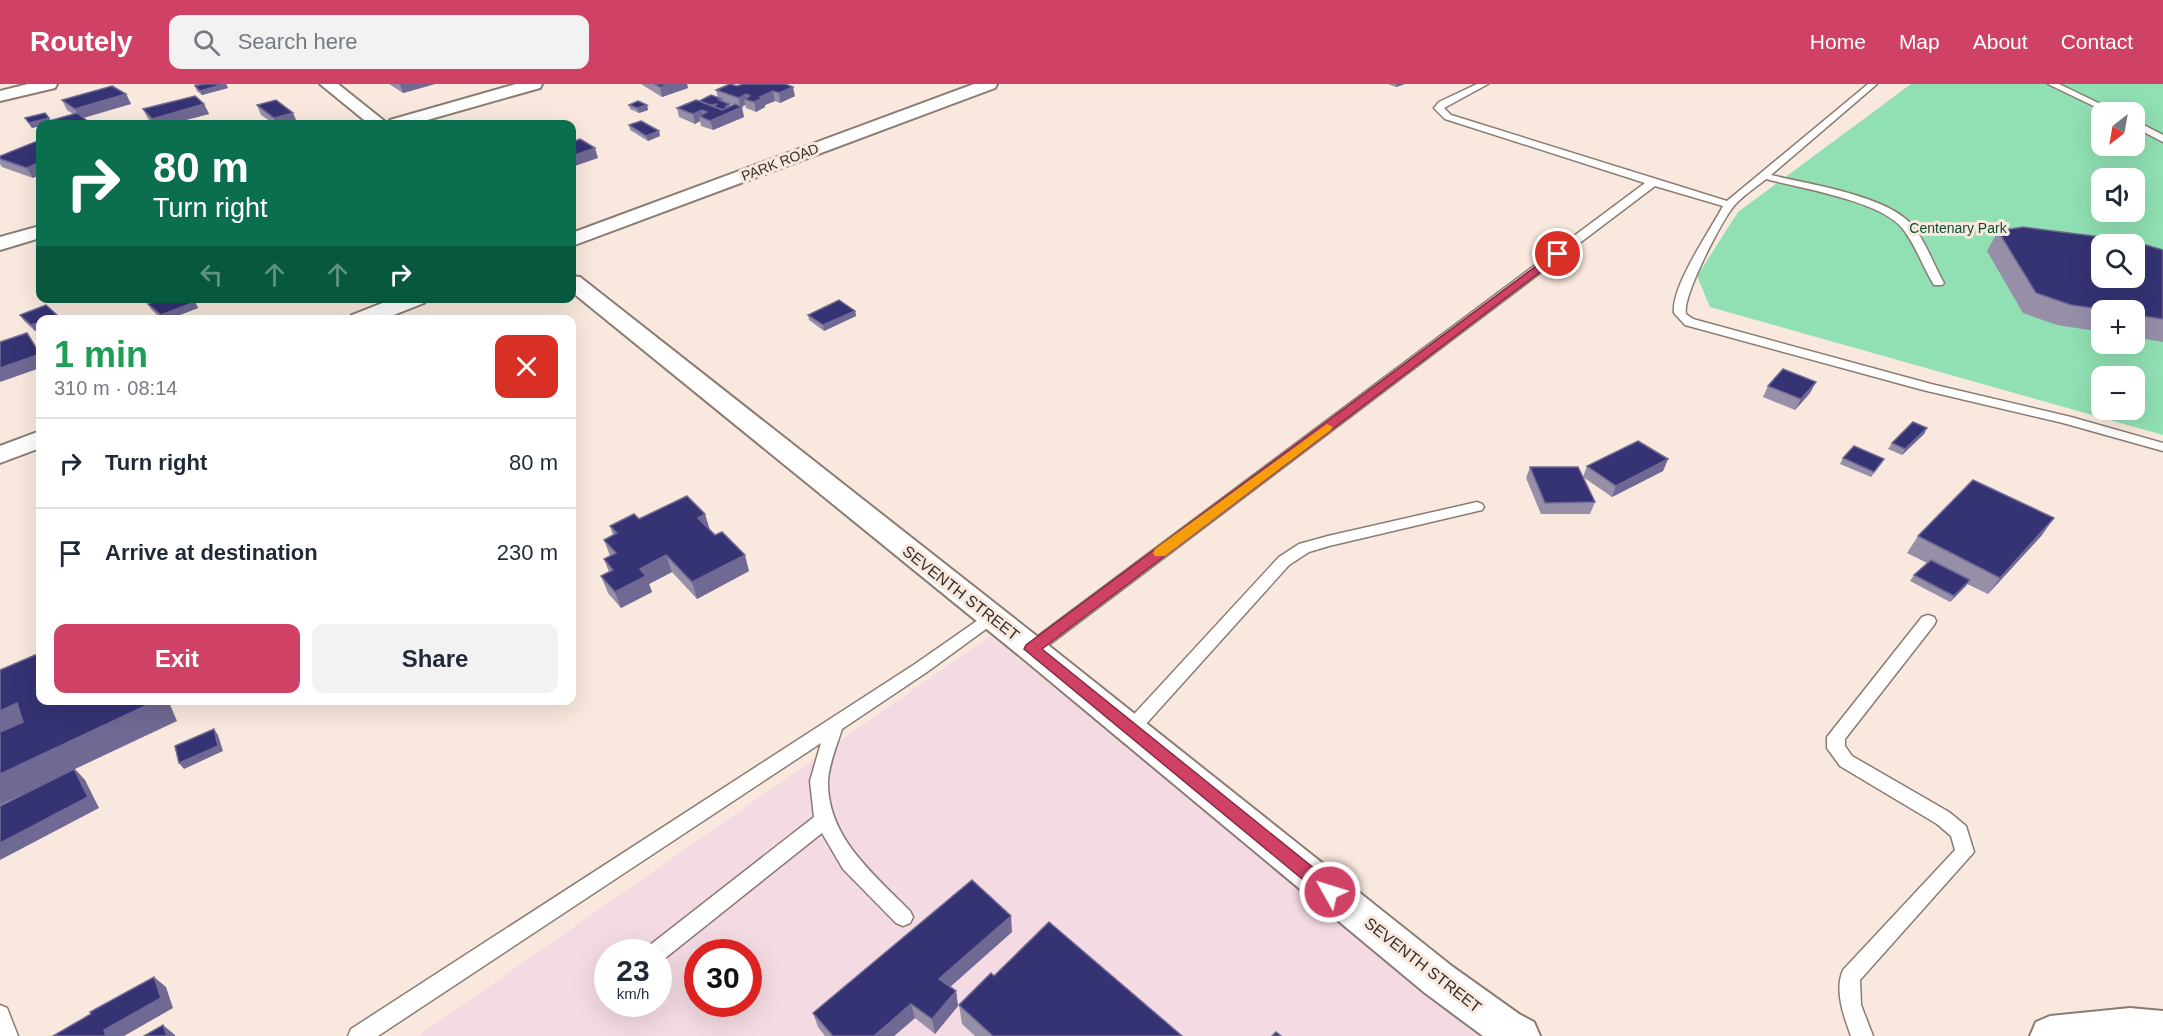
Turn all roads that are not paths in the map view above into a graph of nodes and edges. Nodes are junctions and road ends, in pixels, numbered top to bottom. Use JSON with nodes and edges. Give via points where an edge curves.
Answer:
{"nodes":[{"id":1,"x":49,"y":84,"type":"edge"},
{"id":2,"x":328,"y":84,"type":"edge"},
{"id":3,"x":534,"y":84,"type":"edge"},
{"id":4,"x":989,"y":84,"type":"edge"},
{"id":5,"x":1484,"y":84,"type":"edge"},
{"id":6,"x":1873,"y":84,"type":"edge"},
{"id":7,"x":2052,"y":84,"type":"edge"},
{"id":8,"x":0,"y":96,"type":"edge"},
{"id":9,"x":2091,"y":102,"type":"edge"},
{"id":10,"x":375,"y":120,"type":"edge"},
{"id":11,"x":410,"y":120,"type":"edge"},
{"id":12,"x":2145,"y":129,"type":"edge"},
{"id":13,"x":2163,"y":139,"type":"edge"},
{"id":14,"x":1764,"y":176,"type":"junction"},
{"id":15,"x":1653,"y":182,"type":"junction"},
{"id":16,"x":1729,"y":205,"type":"junction"},
{"id":17,"x":36,"y":233,"type":"edge"},
{"id":18,"x":576,"y":239,"type":"edge"},
{"id":19,"x":0,"y":244,"type":"edge"},
{"id":20,"x":1938,"y":283,"type":"dead end"},
{"id":21,"x":576,"y":285,"type":"edge"},
{"id":22,"x":403,"y":303,"type":"edge"},
{"id":23,"x":373,"y":315,"type":"edge"},
{"id":24,"x":36,"y":441,"type":"edge"},
{"id":25,"x":2163,"y":447,"type":"edge"},
{"id":26,"x":0,"y":455,"type":"edge"},
{"id":27,"x":1477,"y":507,"type":"dead end"},
{"id":28,"x":991,"y":618,"type":"junction"},
{"id":29,"x":1928,"y":621,"type":"dead end"},
{"id":30,"x":1032,"y":649,"type":"junction"},
{"id":31,"x":834,"y":725,"type":"junction"},
{"id":32,"x":1131,"y":729,"type":"junction"},
{"id":33,"x":824,"y":820,"type":"junction"},
{"id":34,"x":903,"y":917,"type":"dead end"},
{"id":35,"x":672,"y":940,"type":"edge"},
{"id":36,"x":0,"y":1015,"type":"edge"},
{"id":37,"x":2163,"y":1030,"type":"edge"},
{"id":38,"x":7,"y":1036,"type":"edge"},
{"id":39,"x":359,"y":1036,"type":"edge"},
{"id":40,"x":1520,"y":1036,"type":"edge"},
{"id":41,"x":1862,"y":1036,"type":"edge"},
{"id":42,"x":2050,"y":1036,"type":"edge"}],
"edges":[{"from":1,"to":8,"type":"street"},
{"from":2,"to":10,"type":"street"},
{"from":3,"to":11,"type":"street"},
{"from":4,"to":18,"type":"street","name":"PARK ROAD"},
{"from":5,"to":15,"type":"lane","via":[[1442,104],[1442,113]]},
{"from":6,"to":14,"type":"lane"},
{"from":7,"to":9,"type":"lane"},
{"from":12,"to":13,"type":"lane"},
{"from":14,"to":16,"type":"lane"},
{"from":14,"to":20,"type":"lane","via":[[1862,202],[1891,214],[1905,224]]},
{"from":15,"to":16,"type":"lane"},
{"from":15,"to":30,"type":"lane"},
{"from":16,"to":25,"type":"lane","via":[[1688,282],[1679,309],[1689,322]]},
{"from":17,"to":19,"type":"street"},
{"from":21,"to":28,"type":"street","name":"SEVENTH STREET"},
{"from":22,"to":23,"type":"street"},
{"from":24,"to":26,"type":"street"},
{"from":27,"to":32,"type":"lane","via":[[1304,548],[1284,561]]},
{"from":28,"to":30,"type":"street","name":"SEVENTH STREET"},
{"from":28,"to":31,"type":"lane"},
{"from":29,"to":41,"type":"lane","via":[[1836,737],[1836,748],[1846,761],[1942,818],[1959,832],[1965,852],[1850,977],[1851,1005]]},
{"from":30,"to":32,"type":"street","name":"SEVENTH STREET"},
{"from":31,"to":33,"type":"lane","via":[[819,782]]},
{"from":31,"to":39,"type":"lane"},
{"from":32,"to":40,"type":"street","name":"SEVENTH STREET","via":[[1439,980]]},
{"from":33,"to":34,"type":"lane","via":[[850,863]]},
{"from":33,"to":35,"type":"lane"},
{"from":36,"to":38,"type":"lane"},
{"from":37,"to":42,"type":"street","via":[[2130,1028]]}]}
